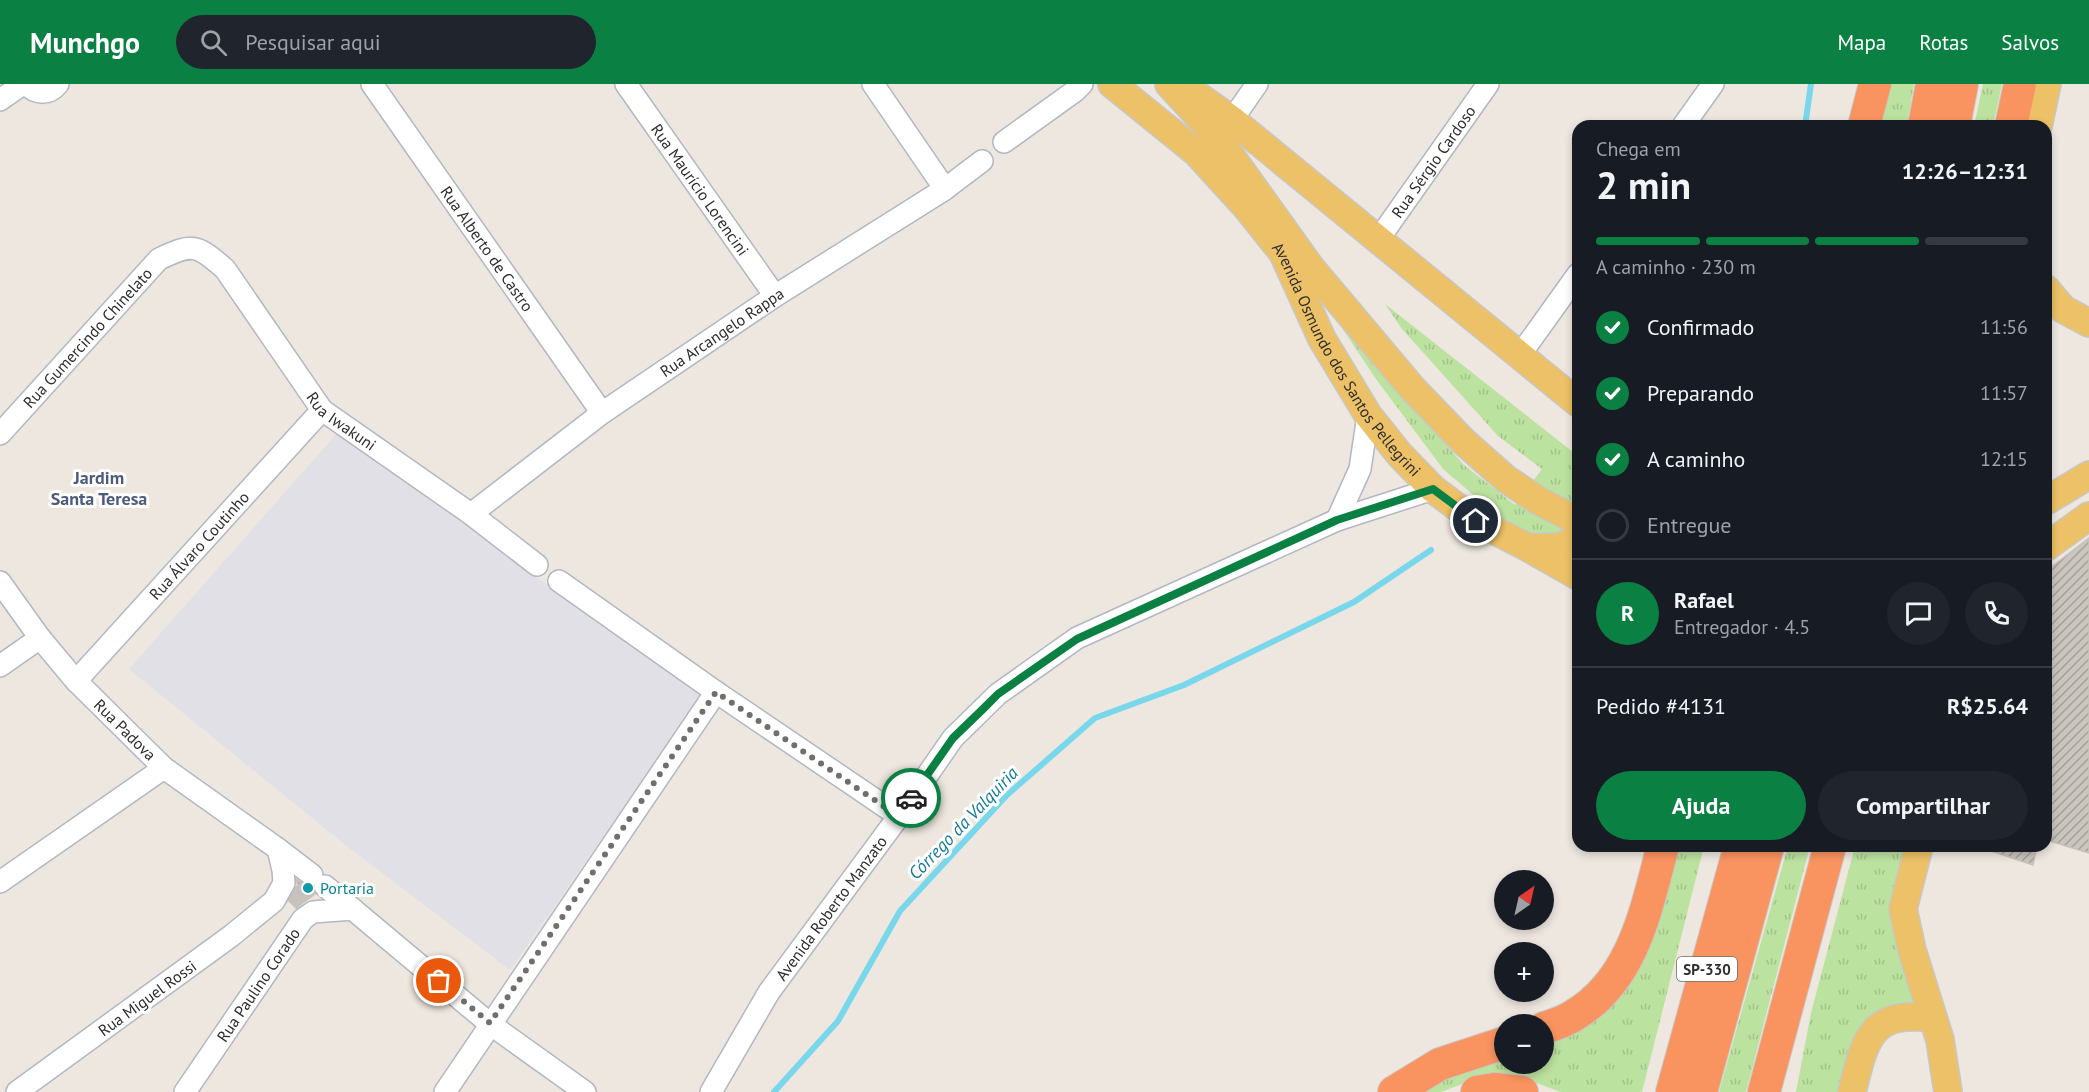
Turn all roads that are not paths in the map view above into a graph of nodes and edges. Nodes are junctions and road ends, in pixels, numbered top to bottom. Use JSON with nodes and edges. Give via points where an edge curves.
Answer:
{"nodes":[{"id":1,"x":25,"y":84,"type":"edge"},
{"id":2,"x":58,"y":84,"type":"edge"},
{"id":3,"x":372,"y":84,"type":"edge"},
{"id":4,"x":626,"y":84,"type":"edge"},
{"id":5,"x":873,"y":84,"type":"edge"},
{"id":6,"x":1082,"y":84,"type":"edge"},
{"id":7,"x":1112,"y":84,"type":"edge"},
{"id":8,"x":1169,"y":84,"type":"edge"},
{"id":9,"x":1182,"y":84,"type":"edge"},
{"id":10,"x":1257,"y":84,"type":"edge"},
{"id":11,"x":1488,"y":84,"type":"edge"},
{"id":12,"x":1713,"y":84,"type":"edge"},
{"id":13,"x":1875,"y":84,"type":"edge"},
{"id":14,"x":1932,"y":84,"type":"edge"},
{"id":15,"x":1962,"y":84,"type":"edge"},
{"id":16,"x":2020,"y":84,"type":"edge"},
{"id":17,"x":2048,"y":84,"type":"edge"},
{"id":18,"x":0,"y":100,"type":"edge"},
{"id":19,"x":1232,"y":120,"type":"junction"},
{"id":20,"x":1687,"y":120,"type":"edge"},
{"id":21,"x":1866,"y":120,"type":"edge"},
{"id":22,"x":1925,"y":120,"type":"edge"},
{"id":23,"x":1955,"y":120,"type":"edge"},
{"id":24,"x":2012,"y":120,"type":"edge"},
{"id":25,"x":2039,"y":120,"type":"edge"},
{"id":26,"x":2045,"y":120,"type":"edge"},
{"id":27,"x":1004,"y":142,"type":"dead end"},
{"id":28,"x":982,"y":161,"type":"dead end"},
{"id":29,"x":945,"y":189,"type":"junction"},
{"id":30,"x":1247,"y":208,"type":"junction"},
{"id":31,"x":1378,"y":240,"type":"junction"},
{"id":32,"x":183,"y":248,"type":"joint"},
{"id":33,"x":1311,"y":268,"type":"junction"},
{"id":34,"x":1572,"y":282,"type":"edge"},
{"id":35,"x":775,"y":296,"type":"junction"},
{"id":36,"x":2052,"y":296,"type":"edge"},
{"id":37,"x":2089,"y":323,"type":"edge"},
{"id":38,"x":1520,"y":355,"type":"junction"},
{"id":39,"x":1572,"y":398,"type":"edge"},
{"id":40,"x":322,"y":410,"type":"junction"},
{"id":41,"x":602,"y":413,"type":"junction"},
{"id":42,"x":1368,"y":415,"type":"junction"},
{"id":43,"x":0,"y":434,"type":"edge"},
{"id":44,"x":2089,"y":475,"type":"edge"},
{"id":45,"x":1433,"y":489,"type":"junction"},
{"id":46,"x":2052,"y":497,"type":"edge"},
{"id":47,"x":471,"y":514,"type":"junction"},
{"id":48,"x":2089,"y":516,"type":"edge"},
{"id":49,"x":1572,"y":518,"type":"edge"},
{"id":50,"x":1337,"y":520,"type":"junction"},
{"id":51,"x":1572,"y":541,"type":"edge"},
{"id":52,"x":2052,"y":543,"type":"edge"},
{"id":53,"x":1529,"y":548,"type":"junction"},
{"id":54,"x":537,"y":565,"type":"dead end"},
{"id":55,"x":1572,"y":573,"type":"edge"},
{"id":56,"x":559,"y":581,"type":"dead end"},
{"id":57,"x":0,"y":582,"type":"edge"},
{"id":58,"x":40,"y":638,"type":"junction"},
{"id":59,"x":0,"y":666,"type":"edge"},
{"id":60,"x":76,"y":681,"type":"junction"},
{"id":61,"x":716,"y":692,"type":"junction"},
{"id":62,"x":165,"y":768,"type":"junction"},
{"id":63,"x":898,"y":816,"type":"junction"},
{"id":64,"x":278,"y":849,"type":"junction"},
{"id":65,"x":1661,"y":852,"type":"edge"},
{"id":66,"x":1738,"y":852,"type":"edge"},
{"id":67,"x":1766,"y":852,"type":"edge"},
{"id":68,"x":1828,"y":852,"type":"edge"},
{"id":69,"x":1828,"y":852,"type":"edge"},
{"id":70,"x":1917,"y":852,"type":"edge"},
{"id":71,"x":0,"y":882,"type":"edge"},
{"id":72,"x":294,"y":898,"type":"junction"},
{"id":73,"x":353,"y":909,"type":"junction"},
{"id":74,"x":1933,"y":1018,"type":"junction"},
{"id":75,"x":490,"y":1023,"type":"junction"},
{"id":76,"x":1554,"y":1025,"type":"edge"},
{"id":77,"x":1494,"y":1046,"type":"edge"},
{"id":78,"x":17,"y":1092,"type":"edge"},
{"id":79,"x":185,"y":1092,"type":"edge"},
{"id":80,"x":445,"y":1092,"type":"edge"},
{"id":81,"x":585,"y":1092,"type":"edge"},
{"id":82,"x":711,"y":1092,"type":"edge"},
{"id":83,"x":1394,"y":1092,"type":"edge"},
{"id":84,"x":1477,"y":1092,"type":"edge"},
{"id":85,"x":1522,"y":1092,"type":"edge"},
{"id":86,"x":1672,"y":1092,"type":"edge"},
{"id":87,"x":1701,"y":1092,"type":"edge"},
{"id":88,"x":1764,"y":1092,"type":"edge"},
{"id":89,"x":1782,"y":1092,"type":"edge"},
{"id":90,"x":1852,"y":1092,"type":"edge"},
{"id":91,"x":1948,"y":1092,"type":"edge"}],
"edges":[{"from":1,"to":2,"type":"street","via":[[42,93]]},
{"from":1,"to":18,"type":"street"},
{"from":3,"to":41,"type":"street","name":"Rua Alberto de Castro"},
{"from":4,"to":35,"type":"street","name":"Rua Maurício Lorencini"},
{"from":5,"to":29,"type":"street"},
{"from":6,"to":27,"type":"street"},
{"from":7,"to":30,"type":"main road","name":"Avenida Osmundo dos Santos Pellegrini","via":[[1196,152]]},
{"from":8,"to":33,"type":"main road","name":"Avenida Osmundo dos Santos Pellegrini","via":[[1215,134]]},
{"from":9,"to":19,"type":"main road"},
{"from":10,"to":19,"type":"street"},
{"from":11,"to":31,"type":"street","name":"Rua Sérgio Cardoso"},
{"from":12,"to":20,"type":"street"},
{"from":13,"to":21,"type":"highway"},
{"from":14,"to":22,"type":"highway"},
{"from":15,"to":23,"type":"highway"},
{"from":16,"to":24,"type":"highway"},
{"from":17,"to":25,"type":"main road"},
{"from":17,"to":26,"type":"main road"},
{"from":19,"to":31,"type":"main road"},
{"from":28,"to":29,"type":"street","name":"Rua Arcangelo Rappa"},
{"from":29,"to":35,"type":"street","name":"Rua Arcangelo Rappa"},
{"from":30,"to":33,"type":"main road","name":"Avenida Osmundo dos Santos Pellegrini"},
{"from":30,"to":42,"type":"main road","name":"Avenida Osmundo dos Santos Pellegrini","via":[[1283,253],[1322,339]]},
{"from":31,"to":38,"type":"main road"},
{"from":32,"to":40,"type":"street","name":"Rua Iwakuni","via":[[203,250],[225,269]]},
{"from":32,"to":43,"type":"street","name":"Rua Gumercindo Chinelato","via":[[159,259]]},
{"from":33,"to":49,"type":"main road","via":[[1412,388],[1463,441],[1506,479]]},
{"from":34,"to":38,"type":"street"},
{"from":35,"to":41,"type":"street","name":"Rua Arcangelo Rappa"},
{"from":36,"to":37,"type":"main road","via":[[2063,309]]},
{"from":38,"to":39,"type":"main road"},
{"from":40,"to":47,"type":"street","name":"Rua Iwakuni"},
{"from":40,"to":60,"type":"street","name":"Rua Álvaro Coutinho"},
{"from":41,"to":47,"type":"street","name":"Rua Arcangelo Rappa"},
{"from":42,"to":45,"type":"main road","name":"Avenida Osmundo dos Santos Pellegrini"},
{"from":42,"to":50,"type":"street","via":[[1360,469]]},
{"from":44,"to":46,"type":"main road"},
{"from":45,"to":50,"type":"street","name":"Avenida Roberto Manzato"},
{"from":45,"to":53,"type":"main road","name":"Avenida Osmundo dos Santos Pellegrini","via":[[1476,521]]},
{"from":47,"to":54,"type":"street","name":"Rua Iwakuni"},
{"from":48,"to":52,"type":"main road"},
{"from":50,"to":63,"type":"street","name":"Avenida Roberto Manzato","via":[[1077,639],[998,694],[953,738]]},
{"from":51,"to":53,"type":"main road","via":[[1560,547]]},
{"from":53,"to":55,"type":"main road","name":"Avenida Osmundo dos Santos Pellegrini"},
{"from":56,"to":61,"type":"street"},
{"from":57,"to":58,"type":"street","name":"Rua Padova"},
{"from":58,"to":59,"type":"street"},
{"from":58,"to":60,"type":"street","name":"Rua Padova"},
{"from":60,"to":62,"type":"street","name":"Rua Padova"},
{"from":61,"to":63,"type":"street"},
{"from":61,"to":75,"type":"street"},
{"from":62,"to":64,"type":"street","name":"Rua Padova"},
{"from":62,"to":71,"type":"street"},
{"from":63,"to":82,"type":"street","name":"Avenida Roberto Manzato","via":[[769,992]]},
{"from":64,"to":72,"type":"street"},
{"from":64,"to":73,"type":"street","name":"Rua Padova"},
{"from":65,"to":76,"type":"highway","via":[[1641,929],[1627,959],[1592,1004]]},
{"from":66,"to":86,"type":"highway","number":"SP-330"},
{"from":67,"to":87,"type":"highway","number":"SP-330"},
{"from":68,"to":88,"type":"highway"},
{"from":69,"to":89,"type":"highway"},
{"from":70,"to":74,"type":"main road","via":[[1903,909]]},
{"from":72,"to":73,"type":"street","name":"Rua Paulino Corado"},
{"from":72,"to":78,"type":"street","name":"Rua Miguel Rossi"},
{"from":72,"to":79,"type":"street","name":"Rua Paulino Corado","via":[[303,919]]},
{"from":73,"to":75,"type":"street","name":"Rua Padova"},
{"from":74,"to":90,"type":"main road","via":[[1892,1018],[1878,1027],[1868,1040]]},
{"from":74,"to":91,"type":"main road"},
{"from":75,"to":80,"type":"street"},
{"from":75,"to":81,"type":"street","name":"Rua Padova"},
{"from":77,"to":83,"type":"highway","via":[[1440,1064]]},
{"from":84,"to":85,"type":"highway"}]}
